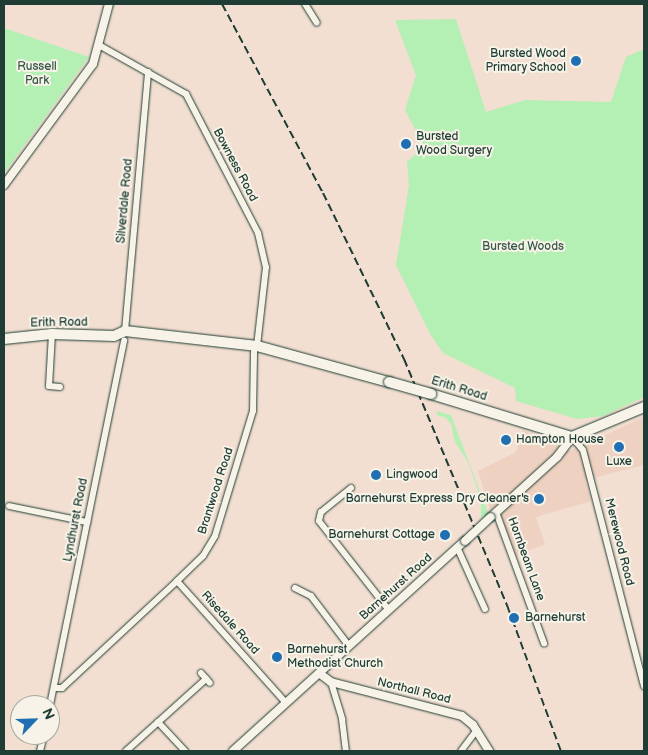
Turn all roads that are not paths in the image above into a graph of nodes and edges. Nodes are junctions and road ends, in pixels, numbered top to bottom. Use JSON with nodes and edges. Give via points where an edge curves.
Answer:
{"nodes":[{"id":1,"x":108,"y":4,"type":"edge"},
{"id":2,"x":305,"y":4,"type":"edge"},
{"id":3,"x":317,"y":23,"type":"dead end"},
{"id":4,"x":99,"y":45,"type":"junction"},
{"id":5,"x":148,"y":72,"type":"junction"},
{"id":6,"x":4,"y":185,"type":"edge"},
{"id":7,"x":52,"y":334,"type":"junction"},
{"id":8,"x":127,"y":335,"type":"junction"},
{"id":9,"x":4,"y":339,"type":"edge"},
{"id":10,"x":256,"y":349,"type":"junction"},
{"id":11,"x":60,"y":387,"type":"dead end"},
{"id":12,"x":644,"y":407,"type":"edge"},
{"id":13,"x":572,"y":437,"type":"junction"},
{"id":14,"x":351,"y":488,"type":"dead end"},
{"id":15,"x":9,"y":506,"type":"dead end"},
{"id":16,"x":493,"y":515,"type":"junction"},
{"id":17,"x":87,"y":522,"type":"junction"},
{"id":18,"x":457,"y":547,"type":"junction"},
{"id":19,"x":177,"y":581,"type":"junction"},
{"id":20,"x":295,"y":588,"type":"dead end"},
{"id":21,"x":388,"y":609,"type":"junction"},
{"id":22,"x":485,"y":609,"type":"dead end"},
{"id":23,"x":544,"y":643,"type":"dead end"},
{"id":24,"x":349,"y":646,"type":"junction"},
{"id":25,"x":319,"y":673,"type":"junction"},
{"id":26,"x":206,"y":678,"type":"dead end"},
{"id":27,"x":331,"y":682,"type":"junction"},
{"id":28,"x":644,"y":686,"type":"edge"},
{"id":29,"x":54,"y":688,"type":"junction"},
{"id":30,"x":52,"y":695,"type":"edge"},
{"id":31,"x":286,"y":703,"type":"junction"},
{"id":32,"x":158,"y":722,"type":"junction"},
{"id":33,"x":477,"y":730,"type":"junction"},
{"id":34,"x":126,"y":751,"type":"edge"},
{"id":35,"x":185,"y":751,"type":"edge"},
{"id":36,"x":233,"y":751,"type":"edge"},
{"id":37,"x":346,"y":751,"type":"edge"},
{"id":38,"x":461,"y":751,"type":"edge"},
{"id":39,"x":489,"y":751,"type":"edge"}],
"edges":[{"from":1,"to":4,"type":"street"},
{"from":2,"to":3,"type":"street"},
{"from":4,"to":5,"type":"street","name":"Bowness Road"},
{"from":4,"to":6,"type":"street","via":[[86,76]]},
{"from":5,"to":8,"type":"street","name":"Silverdale Road"},
{"from":5,"to":10,"type":"street","name":"Bowness Road","via":[[186,94],[258,232],[266,267]]},
{"from":7,"to":8,"type":"main road","name":"Erith Road"},
{"from":7,"to":9,"type":"main road","name":"Erith Road"},
{"from":7,"to":11,"type":"street","via":[[49,386]]},
{"from":8,"to":10,"type":"main road","name":"Erith Road"},
{"from":8,"to":17,"type":"street","name":"Lyndhurst Road"},
{"from":10,"to":13,"type":"main road","name":"Erith Road","bridge":true,"via":[[389,382]]},
{"from":10,"to":19,"type":"street","name":"Brantwood Road","via":[[253,411],[215,536],[204,556]]},
{"from":12,"to":13,"type":"main road"},
{"from":13,"to":16,"type":"street","name":"Barnehurst Road","via":[[557,457]]},
{"from":13,"to":28,"type":"street","name":"Merewood Road","via":[[583,450]]},
{"from":14,"to":21,"type":"street","via":[[320,512],[319,521]]},
{"from":15,"to":17,"type":"street"},
{"from":16,"to":18,"type":"street","name":"Barnehurst Road","bridge":true},
{"from":16,"to":23,"type":"street","name":"Hornbeam Lane"},
{"from":17,"to":29,"type":"street","name":"Lyndhurst Road"},
{"from":18,"to":21,"type":"street","name":"Barnehurst Road"},
{"from":18,"to":22,"type":"street"},
{"from":19,"to":29,"type":"street","name":"Brantwood Road","via":[[62,688]]},
{"from":19,"to":31,"type":"street","name":"Risedale Road"},
{"from":20,"to":24,"type":"street","via":[[311,596]]},
{"from":21,"to":24,"type":"street","name":"Barnehurst Road"},
{"from":24,"to":25,"type":"street","name":"Barnehurst Road"},
{"from":25,"to":27,"type":"street","name":"Northall Road"},
{"from":25,"to":31,"type":"street","name":"Barnehurst Road"},
{"from":26,"to":32,"type":"street"},
{"from":27,"to":33,"type":"street","name":"Northall Road","via":[[454,712]]},
{"from":27,"to":37,"type":"street","via":[[342,719]]},
{"from":29,"to":30,"type":"street","name":"Lyndhurst Road"},
{"from":31,"to":36,"type":"street","name":"Barnehurst Road"},
{"from":32,"to":34,"type":"street"},
{"from":32,"to":35,"type":"street"},
{"from":33,"to":38,"type":"street"},
{"from":33,"to":39,"type":"street","name":"Northall Road"}]}
